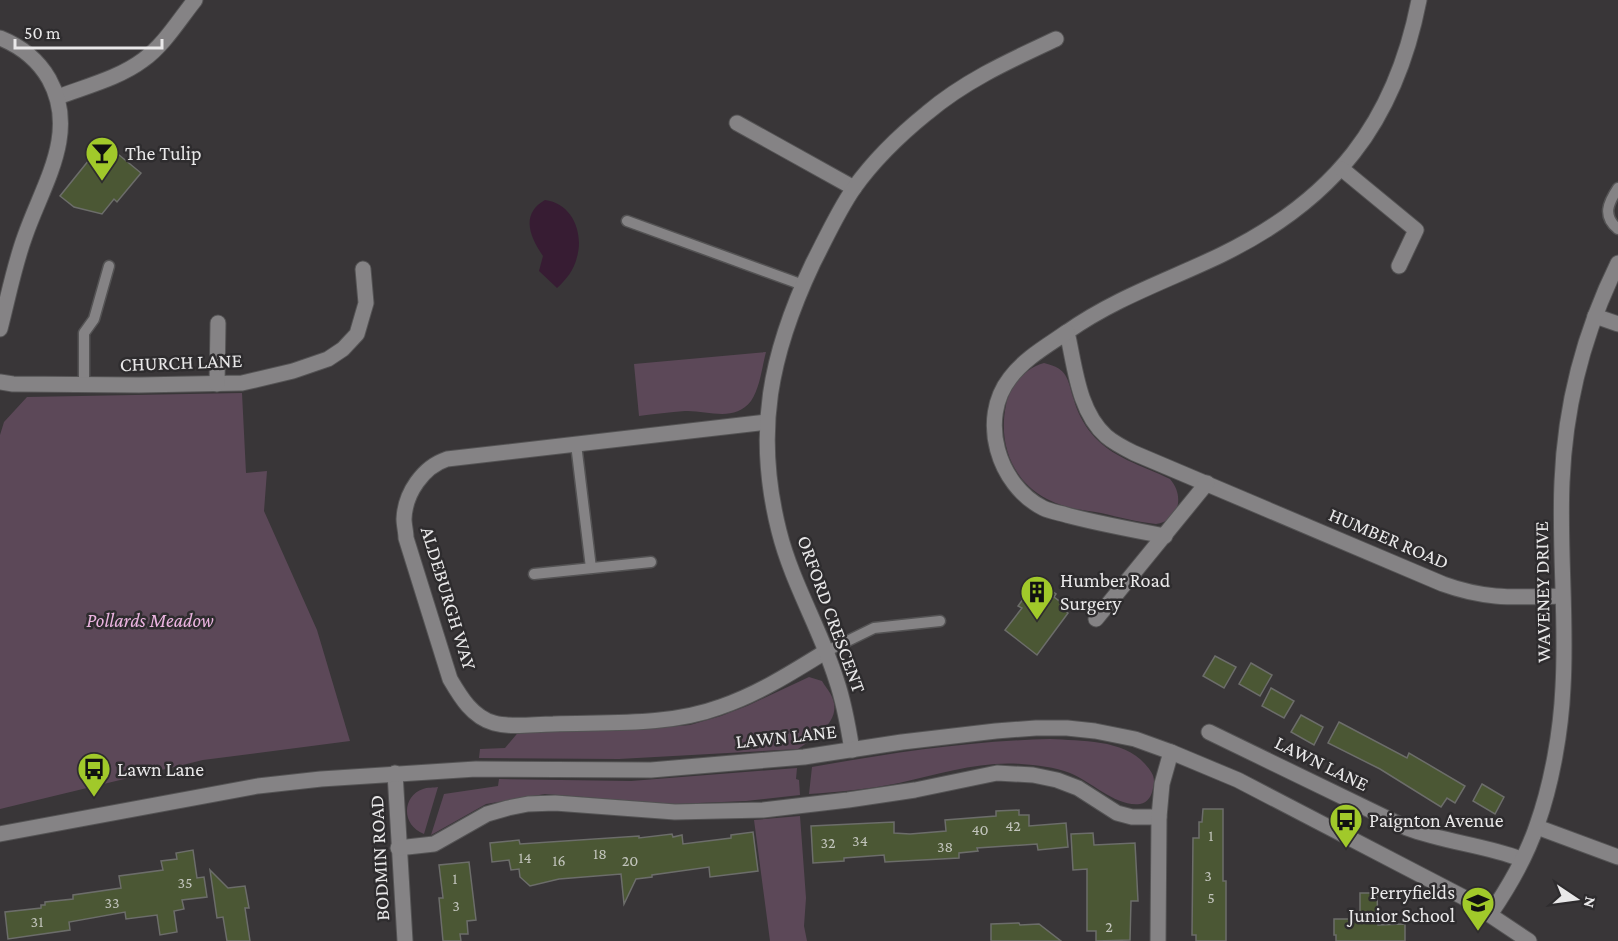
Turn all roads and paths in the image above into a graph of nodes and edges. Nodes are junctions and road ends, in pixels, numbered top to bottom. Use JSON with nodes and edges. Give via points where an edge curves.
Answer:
{"nodes":[{"id":1,"x":195,"y":0,"type":"edge"},
{"id":2,"x":1419,"y":0,"type":"edge"},
{"id":3,"x":0,"y":38,"type":"edge"},
{"id":4,"x":1056,"y":39,"type":"dead end"},
{"id":5,"x":58,"y":97,"type":"junction"},
{"id":6,"x":738,"y":123,"type":"dead end"},
{"id":7,"x":1342,"y":169,"type":"junction"},
{"id":8,"x":854,"y":188,"type":"junction"},
{"id":9,"x":1618,"y":188,"type":"edge"},
{"id":10,"x":627,"y":221,"type":"dead end"},
{"id":11,"x":1618,"y":229,"type":"edge"},
{"id":12,"x":1618,"y":263,"type":"edge"},
{"id":13,"x":109,"y":266,"type":"dead end"},
{"id":14,"x":1398,"y":267,"type":"dead end"},
{"id":15,"x":363,"y":269,"type":"dead end"},
{"id":16,"x":803,"y":285,"type":"junction"},
{"id":17,"x":1595,"y":316,"type":"junction"},
{"id":18,"x":218,"y":323,"type":"dead end"},
{"id":19,"x":1618,"y":324,"type":"edge"},
{"id":20,"x":0,"y":329,"type":"edge"},
{"id":21,"x":1067,"y":332,"type":"junction"},
{"id":22,"x":0,"y":382,"type":"edge"},
{"id":23,"x":217,"y":384,"type":"junction"},
{"id":24,"x":84,"y":385,"type":"junction"},
{"id":25,"x":767,"y":422,"type":"junction"},
{"id":26,"x":576,"y":444,"type":"junction"},
{"id":27,"x":1207,"y":483,"type":"junction"},
{"id":28,"x":1165,"y":536,"type":"junction"},
{"id":29,"x":651,"y":562,"type":"dead end"},
{"id":30,"x":591,"y":568,"type":"junction"},
{"id":31,"x":534,"y":574,"type":"dead end"},
{"id":32,"x":1562,"y":596,"type":"junction"},
{"id":33,"x":1096,"y":619,"type":"dead end"},
{"id":34,"x":940,"y":621,"type":"dead end"},
{"id":35,"x":825,"y":652,"type":"junction"},
{"id":36,"x":1209,"y":732,"type":"dead end"},
{"id":37,"x":852,"y":750,"type":"junction"},
{"id":38,"x":1171,"y":752,"type":"junction"},
{"id":39,"x":395,"y":773,"type":"junction"},
{"id":40,"x":1159,"y":817,"type":"junction"},
{"id":41,"x":1537,"y":827,"type":"junction"},
{"id":42,"x":0,"y":834,"type":"edge"},
{"id":43,"x":398,"y":848,"type":"junction"},
{"id":44,"x":1618,"y":857,"type":"edge"},
{"id":45,"x":1521,"y":859,"type":"junction"},
{"id":46,"x":1491,"y":914,"type":"junction"},
{"id":47,"x":405,"y":941,"type":"edge"},
{"id":48,"x":1158,"y":941,"type":"edge"},
{"id":49,"x":1528,"y":941,"type":"edge"}],
"edges":[{"from":1,"to":5,"type":"street","via":[[145,59]]},
{"from":2,"to":7,"type":"street","via":[[1413,31],[1390,95]]},
{"from":3,"to":5,"type":"street","via":[[32,57]]},
{"from":4,"to":8,"type":"street","name":"ORFORD CRESCENT","via":[[986,72],[927,112]]},
{"from":5,"to":20,"type":"street","via":[[61,134],[57,155],[20,249]]},
{"from":6,"to":8,"type":"street"},
{"from":7,"to":14,"type":"street","via":[[1416,230]]},
{"from":7,"to":21,"type":"street","via":[[1300,206],[1248,241],[1117,301]]},
{"from":8,"to":16,"type":"street","name":"ORFORD CRESCENT"},
{"from":9,"to":11,"type":"lane","via":[[1607,210],[1609,220]]},
{"from":10,"to":16,"type":"lane"},
{"from":12,"to":17,"type":"street","name":"WAVENEY DRIVE"},
{"from":13,"to":24,"type":"lane","via":[[94,319],[84,333]]},
{"from":15,"to":23,"type":"street","name":"CHURCH LANE","via":[[366,303],[357,334],[343,349],[328,359],[292,371],[242,383]]},
{"from":16,"to":25,"type":"street","name":"ORFORD CRESCENT","via":[[779,347]]},
{"from":17,"to":19,"type":"street"},
{"from":17,"to":32,"type":"street","name":"WAVENEY DRIVE","via":[[1573,388],[1565,441]]},
{"from":18,"to":23,"type":"street"},
{"from":21,"to":27,"type":"street","name":"HUMBER ROAD","via":[[1082,396],[1100,431],[1134,453]]},
{"from":21,"to":28,"type":"street","via":[[1024,362],[1000,395],[995,437],[1007,476],[1044,509]]},
{"from":22,"to":24,"type":"street","name":"CHURCH LANE"},
{"from":23,"to":24,"type":"street","name":"CHURCH LANE"},
{"from":25,"to":26,"type":"street","name":"ALDEBURGH WAY"},
{"from":25,"to":35,"type":"street","name":"ORFORD CRESCENT","via":[[779,530]]},
{"from":26,"to":30,"type":"lane"},
{"from":26,"to":35,"type":"street","name":"ALDEBURGH WAY","via":[[447,459],[422,474],[407,505],[406,538],[450,679],[475,713],[493,723],[513,725],[680,716],[718,708],[755,694]]},
{"from":27,"to":28,"type":"street"},
{"from":27,"to":32,"type":"street","name":"HUMBER ROAD","via":[[1462,591],[1506,598]]},
{"from":28,"to":33,"type":"street"},
{"from":29,"to":30,"type":"lane"},
{"from":30,"to":31,"type":"lane"},
{"from":32,"to":41,"type":"street","name":"WAVENEY DRIVE","via":[[1560,728]]},
{"from":34,"to":35,"type":"lane","via":[[874,628]]},
{"from":35,"to":37,"type":"street","name":"ORFORD CRESCENT","via":[[836,677]]},
{"from":36,"to":45,"type":"street","name":"LAWN LANE","via":[[1407,828]]},
{"from":37,"to":38,"type":"street","name":"LAWN LANE","via":[[1036,728],[1095,731]]},
{"from":37,"to":39,"type":"street","name":"LAWN LANE","via":[[651,770],[476,769]]},
{"from":38,"to":40,"type":"street","via":[[1162,784]]},
{"from":38,"to":46,"type":"street","name":"LAWN LANE","via":[[1248,785]]},
{"from":39,"to":42,"type":"street","name":"LAWN LANE","via":[[258,786]]},
{"from":39,"to":43,"type":"street","name":"BODMIN ROAD"},
{"from":40,"to":43,"type":"street","via":[[1117,813],[1057,780],[997,773],[848,801],[763,810],[675,812],[528,804],[487,814],[434,844]]},
{"from":40,"to":48,"type":"street"},
{"from":41,"to":44,"type":"street"},
{"from":41,"to":45,"type":"street","name":"WAVENEY DRIVE"},
{"from":43,"to":47,"type":"street","name":"BODMIN ROAD"},
{"from":45,"to":46,"type":"street","name":"WAVENEY DRIVE"},
{"from":46,"to":49,"type":"street","name":"LAWN LANE"}]}
